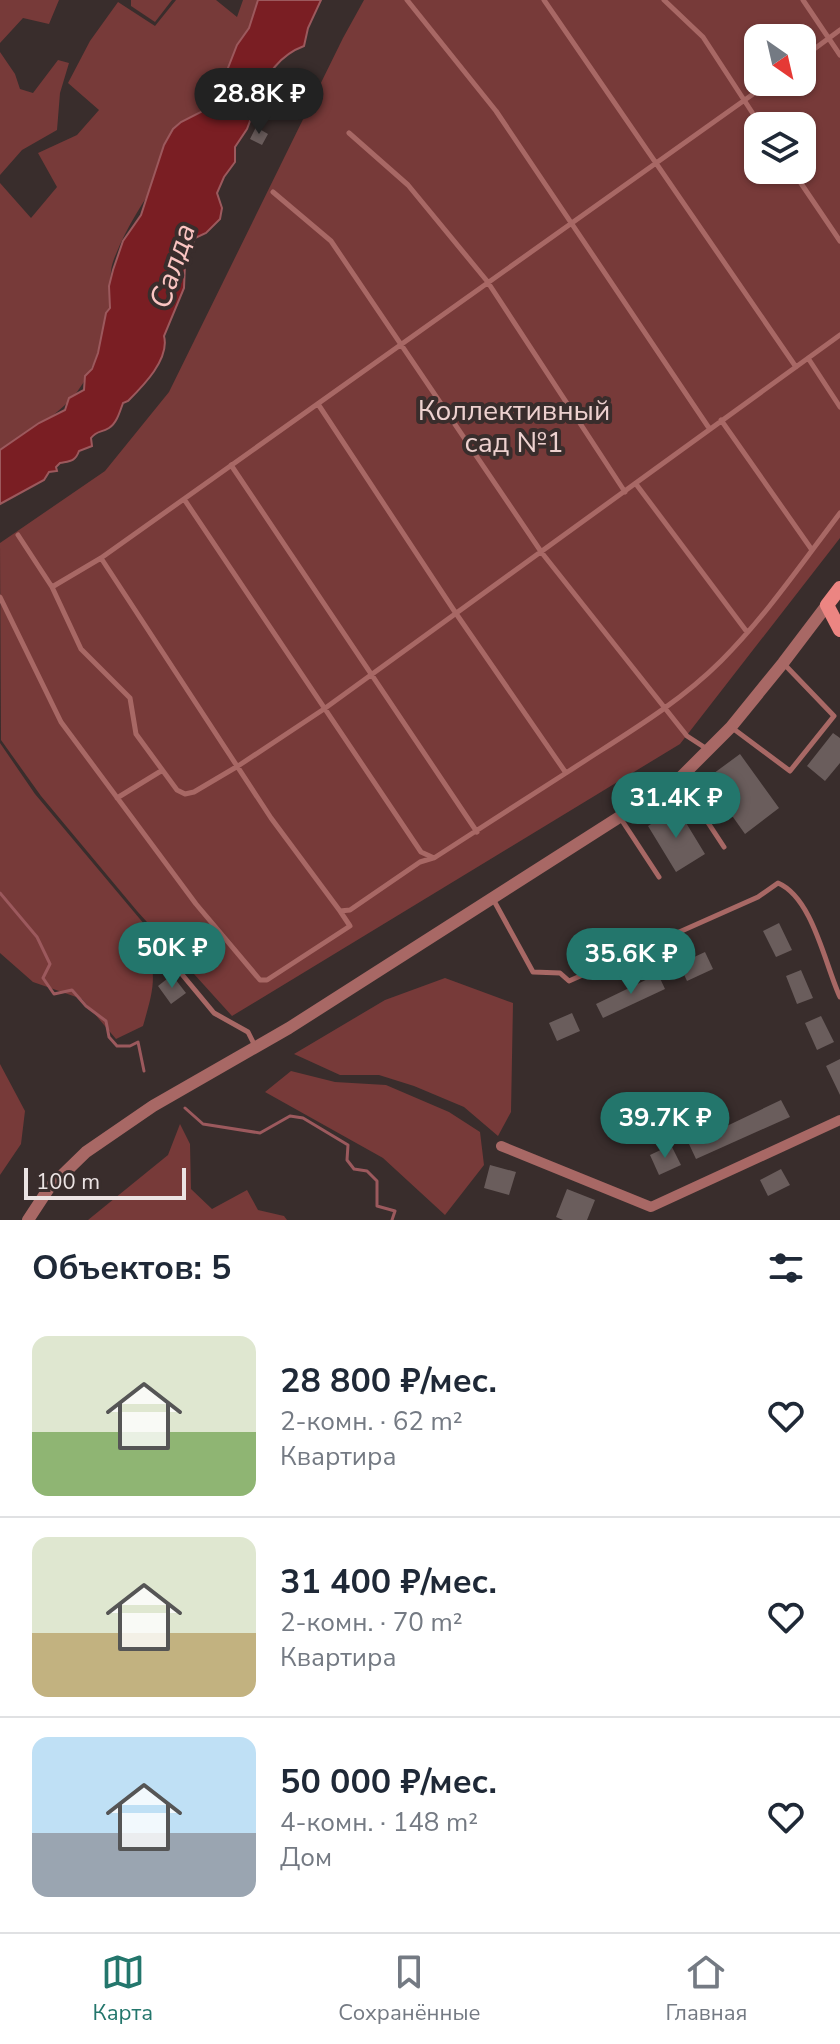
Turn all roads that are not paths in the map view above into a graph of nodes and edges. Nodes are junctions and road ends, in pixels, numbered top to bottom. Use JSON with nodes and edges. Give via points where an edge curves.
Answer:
{"nodes":[{"id":1,"x":407,"y":0,"type":"edge"},
{"id":2,"x":544,"y":0,"type":"edge"},
{"id":3,"x":664,"y":0,"type":"edge"},
{"id":4,"x":803,"y":0,"type":"edge"},
{"id":5,"x":840,"y":30,"type":"edge"},
{"id":6,"x":828,"y":38,"type":"junction"},
{"id":7,"x":816,"y":47,"type":"edge"},
{"id":8,"x":840,"y":55,"type":"edge"},
{"id":9,"x":751,"y":96,"type":"edge"},
{"id":10,"x":744,"y":101,"type":"junction"},
{"id":11,"x":751,"y":112,"type":"edge"},
{"id":12,"x":349,"y":133,"type":"dead end"},
{"id":13,"x":657,"y":162,"type":"junction"},
{"id":14,"x":801,"y":184,"type":"edge"},
{"id":15,"x":273,"y":192,"type":"dead end"},
{"id":16,"x":572,"y":222,"type":"junction"},
{"id":17,"x":840,"y":241,"type":"edge"},
{"id":18,"x":487,"y":281,"type":"junction"},
{"id":19,"x":840,"y":335,"type":"edge"},
{"id":20,"x":401,"y":345,"type":"junction"},
{"id":21,"x":808,"y":358,"type":"junction"},
{"id":22,"x":796,"y":367,"type":"junction"},
{"id":23,"x":318,"y":404,"type":"junction"},
{"id":24,"x":840,"y":407,"type":"edge"},
{"id":25,"x":721,"y":420,"type":"junction"},
{"id":26,"x":709,"y":428,"type":"junction"},
{"id":27,"x":231,"y":465,"type":"junction"},
{"id":28,"x":636,"y":484,"type":"junction"},
{"id":29,"x":625,"y":492,"type":"junction"},
{"id":30,"x":184,"y":499,"type":"junction"},
{"id":31,"x":840,"y":513,"type":"edge"},
{"id":32,"x":18,"y":535,"type":"dead end"},
{"id":33,"x":812,"y":550,"type":"junction"},
{"id":34,"x":542,"y":553,"type":"junction"},
{"id":35,"x":101,"y":558,"type":"junction"},
{"id":36,"x":52,"y":587,"type":"junction"},
{"id":37,"x":840,"y":588,"type":"edge"},
{"id":38,"x":0,"y":597,"type":"edge"},
{"id":39,"x":827,"y":605,"type":"junction"},
{"id":40,"x":455,"y":612,"type":"junction"},
{"id":41,"x":840,"y":630,"type":"edge"},
{"id":42,"x":747,"y":632,"type":"junction"},
{"id":43,"x":783,"y":663,"type":"junction"},
{"id":44,"x":370,"y":674,"type":"junction"},
{"id":45,"x":665,"y":708,"type":"junction"},
{"id":46,"x":324,"y":709,"type":"junction"},
{"id":47,"x":731,"y":727,"type":"junction"},
{"id":48,"x":708,"y":749,"type":"junction"},
{"id":49,"x":238,"y":766,"type":"junction"},
{"id":50,"x":161,"y":771,"type":"junction"},
{"id":51,"x":566,"y":773,"type":"junction"},
{"id":52,"x":679,"y":779,"type":"junction"},
{"id":53,"x":117,"y":798,"type":"junction"},
{"id":54,"x":621,"y":819,"type":"junction"},
{"id":55,"x":477,"y":832,"type":"junction"},
{"id":56,"x":724,"y":847,"type":"dead end"},
{"id":57,"x":434,"y":858,"type":"junction"},
{"id":58,"x":659,"y":877,"type":"dead end"},
{"id":59,"x":492,"y":898,"type":"junction"},
{"id":60,"x":340,"y":911,"type":"junction"},
{"id":61,"x":156,"y":962,"type":"dead end"},
{"id":62,"x":838,"y":987,"type":"edge"},
{"id":63,"x":840,"y":997,"type":"edge"},
{"id":64,"x":256,"y":1047,"type":"junction"},
{"id":65,"x":840,"y":1120,"type":"edge"},
{"id":66,"x":501,"y":1146,"type":"dead end"},
{"id":67,"x":28,"y":1220,"type":"edge"}],
"edges":[{"from":1,"to":16,"type":"lane","via":[[496,111]]},
{"from":2,"to":13,"type":"lane"},
{"from":3,"to":10,"type":"lane","via":[[703,37]]},
{"from":4,"to":6,"type":"lane"},
{"from":5,"to":6,"type":"lane"},
{"from":6,"to":7,"type":"lane"},
{"from":6,"to":8,"type":"lane"},
{"from":9,"to":10,"type":"lane"},
{"from":10,"to":11,"type":"lane"},
{"from":10,"to":13,"type":"lane"},
{"from":12,"to":18,"type":"lane","via":[[408,185]]},
{"from":13,"to":16,"type":"lane"},
{"from":13,"to":22,"type":"lane"},
{"from":14,"to":17,"type":"lane"},
{"from":15,"to":20,"type":"lane","via":[[331,241]]},
{"from":16,"to":18,"type":"lane"},
{"from":16,"to":26,"type":"lane"},
{"from":18,"to":20,"type":"lane"},
{"from":18,"to":29,"type":"lane"},
{"from":19,"to":21,"type":"lane"},
{"from":20,"to":23,"type":"lane"},
{"from":20,"to":34,"type":"lane"},
{"from":21,"to":22,"type":"lane"},
{"from":21,"to":24,"type":"lane"},
{"from":22,"to":25,"type":"lane"},
{"from":23,"to":27,"type":"lane"},
{"from":23,"to":40,"type":"lane"},
{"from":25,"to":26,"type":"lane"},
{"from":25,"to":33,"type":"lane"},
{"from":26,"to":28,"type":"lane"},
{"from":27,"to":30,"type":"lane"},
{"from":27,"to":44,"type":"lane"},
{"from":28,"to":29,"type":"lane"},
{"from":28,"to":42,"type":"lane"},
{"from":29,"to":34,"type":"lane"},
{"from":30,"to":35,"type":"lane"},
{"from":30,"to":46,"type":"lane"},
{"from":31,"to":33,"type":"lane"},
{"from":32,"to":36,"type":"lane"},
{"from":33,"to":42,"type":"lane"},
{"from":34,"to":40,"type":"lane"},
{"from":34,"to":45,"type":"lane"},
{"from":35,"to":36,"type":"lane"},
{"from":35,"to":49,"type":"lane"},
{"from":36,"to":50,"type":"lane","via":[[81,649],[130,698],[136,734]]},
{"from":37,"to":39,"type":"main road"},
{"from":38,"to":53,"type":"lane","via":[[61,722]]},
{"from":39,"to":41,"type":"main road"},
{"from":39,"to":43,"type":"street"},
{"from":40,"to":44,"type":"lane"},
{"from":40,"to":51,"type":"lane"},
{"from":42,"to":45,"type":"lane"},
{"from":43,"to":47,"type":"street"},
{"from":43,"to":47,"type":"lane","via":[[834,716],[790,771]]},
{"from":44,"to":46,"type":"lane"},
{"from":44,"to":55,"type":"lane"},
{"from":45,"to":48,"type":"lane","via":[[687,736]]},
{"from":45,"to":51,"type":"lane"},
{"from":46,"to":49,"type":"lane"},
{"from":46,"to":57,"type":"lane","via":[[421,852]]},
{"from":47,"to":48,"type":"street"},
{"from":48,"to":52,"type":"street"},
{"from":49,"to":50,"type":"lane","via":[[185,794]]},
{"from":49,"to":60,"type":"lane"},
{"from":50,"to":53,"type":"lane"},
{"from":51,"to":55,"type":"lane"},
{"from":52,"to":54,"type":"street"},
{"from":52,"to":56,"type":"lane"},
{"from":53,"to":60,"type":"lane","via":[[260,980],[350,926]]},
{"from":54,"to":58,"type":"lane"},
{"from":54,"to":59,"type":"street"},
{"from":55,"to":57,"type":"lane"},
{"from":57,"to":60,"type":"lane","via":[[350,910]]},
{"from":59,"to":62,"type":"lane","via":[[533,972],[560,973],[569,981],[758,897],[778,883],[811,918]]},
{"from":59,"to":64,"type":"street"},
{"from":61,"to":64,"type":"lane","via":[[175,966],[214,1013],[248,1032]]},
{"from":62,"to":63,"type":"lane"},
{"from":64,"to":67,"type":"street","via":[[86,1152],[49,1188]]},
{"from":65,"to":66,"type":"street","via":[[651,1207]]}]}
